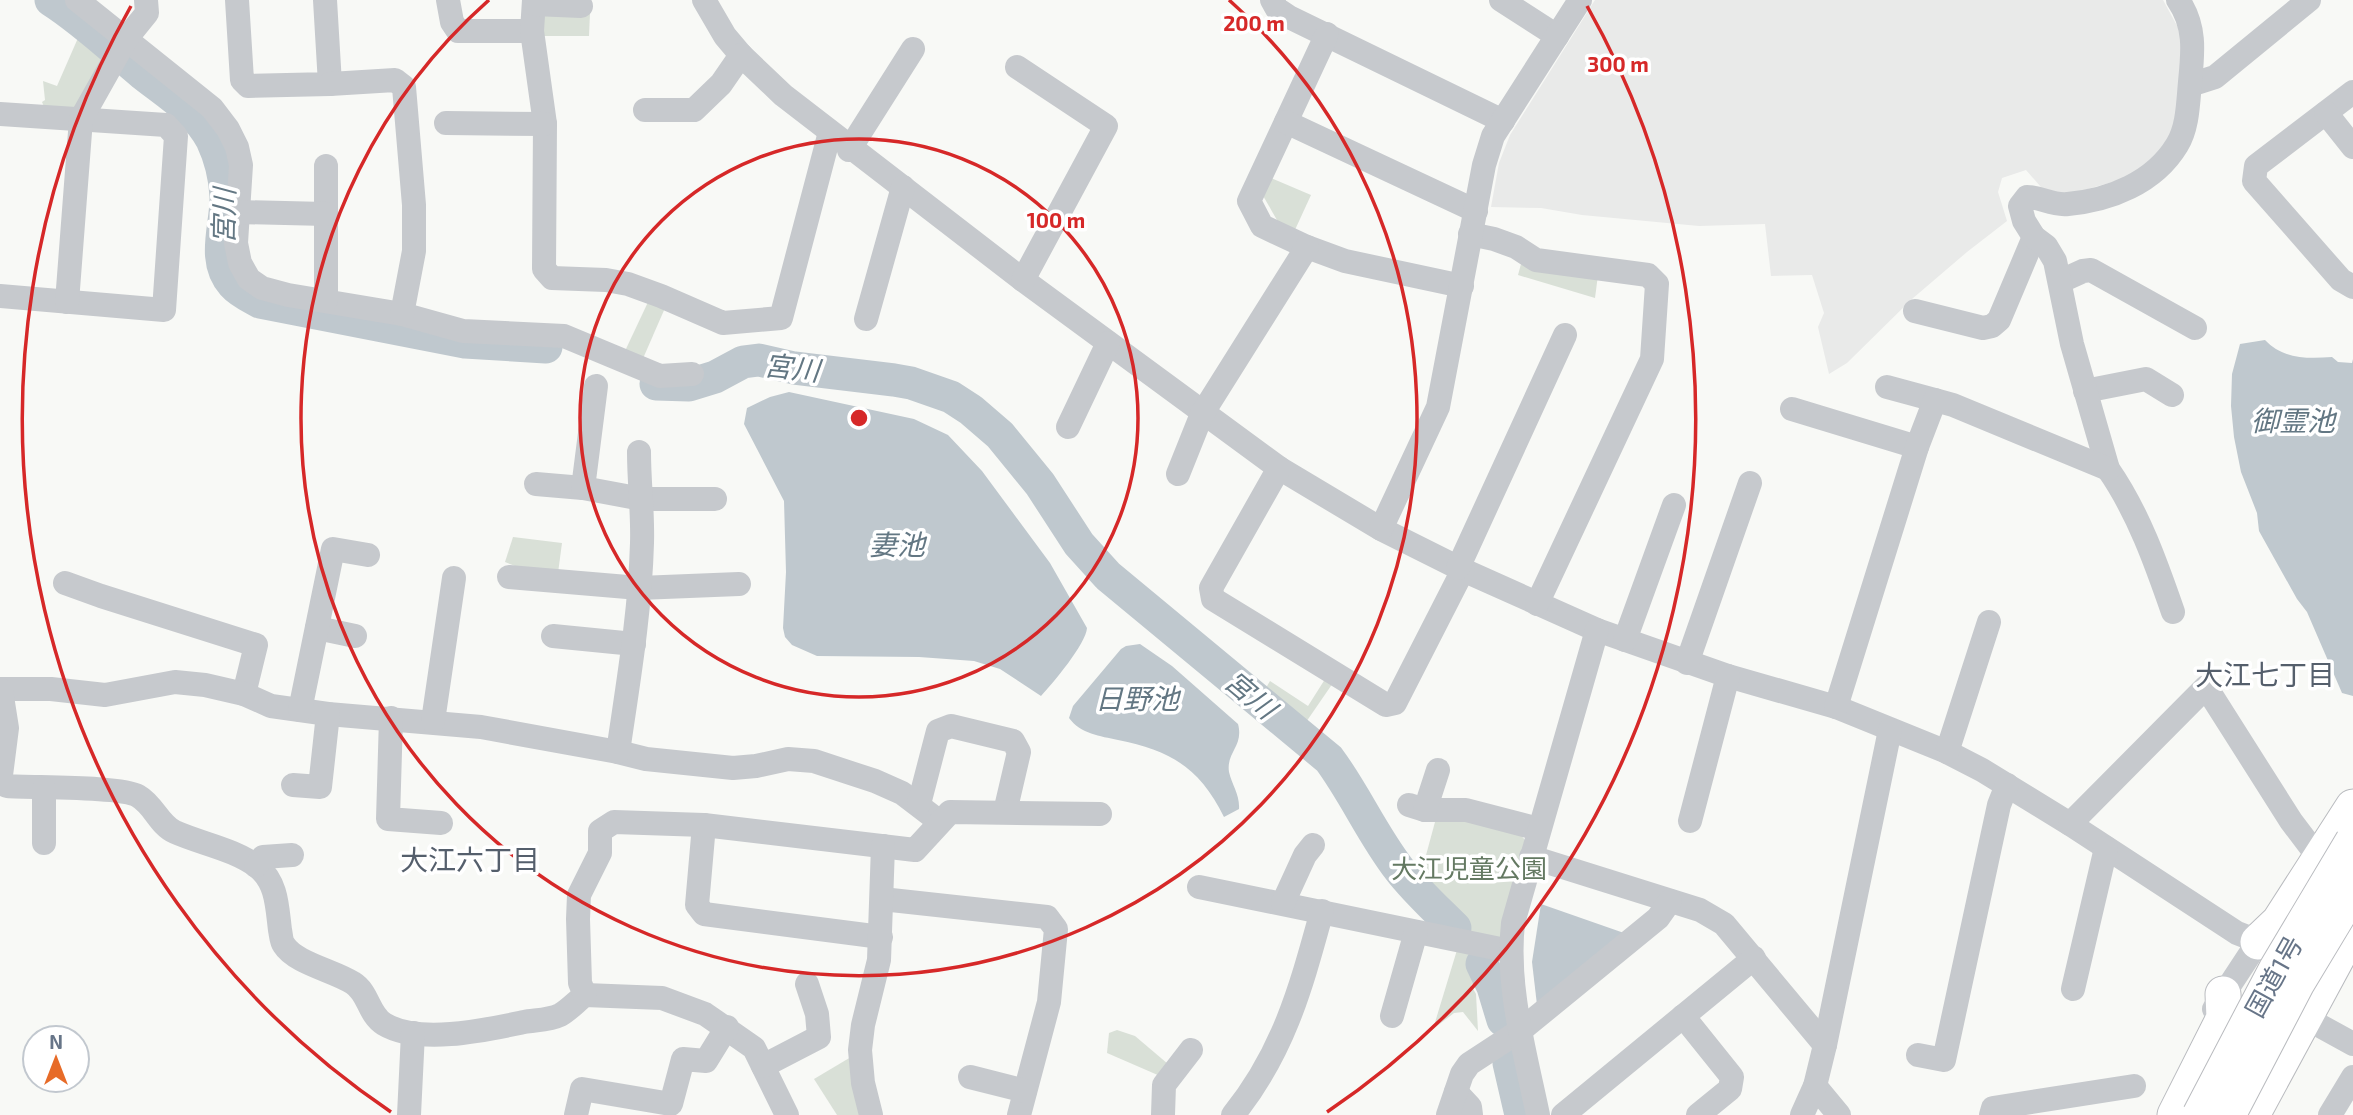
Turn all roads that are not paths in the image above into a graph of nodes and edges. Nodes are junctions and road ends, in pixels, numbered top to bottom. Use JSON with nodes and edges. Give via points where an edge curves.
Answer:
{"nodes":[{"id":1,"x":77,"y":0,"type":"edge"},
{"id":2,"x":146,"y":0,"type":"edge"},
{"id":3,"x":237,"y":0,"type":"edge"},
{"id":4,"x":325,"y":0,"type":"edge"},
{"id":5,"x":448,"y":0,"type":"edge"},
{"id":6,"x":704,"y":0,"type":"edge"},
{"id":7,"x":1272,"y":0,"type":"edge"},
{"id":8,"x":1500,"y":0,"type":"edge"},
{"id":9,"x":1580,"y":0,"type":"edge"},
{"id":10,"x":2178,"y":0,"type":"edge"},
{"id":11,"x":534,"y":2,"type":"edge"},
{"id":12,"x":2297,"y":4,"type":"edge"},
{"id":13,"x":581,"y":6,"type":"dead end"},
{"id":14,"x":532,"y":31,"type":"junction"},
{"id":15,"x":1327,"y":34,"type":"junction"},
{"id":16,"x":1557,"y":36,"type":"junction"},
{"id":17,"x":126,"y":39,"type":"junction"},
{"id":18,"x":913,"y":48,"type":"dead end"},
{"id":19,"x":741,"y":55,"type":"junction"},
{"id":20,"x":1017,"y":67,"type":"dead end"},
{"id":21,"x":330,"y":83,"type":"junction"},
{"id":22,"x":2190,"y":85,"type":"junction"},
{"id":23,"x":2353,"y":92,"type":"edge"},
{"id":24,"x":645,"y":110,"type":"dead end"},
{"id":25,"x":2326,"y":113,"type":"junction"},
{"id":26,"x":0,"y":114,"type":"edge"},
{"id":27,"x":81,"y":119,"type":"junction"},
{"id":28,"x":1503,"y":121,"type":"junction"},
{"id":29,"x":1286,"y":122,"type":"junction"},
{"id":30,"x":446,"y":123,"type":"dead end"},
{"id":31,"x":545,"y":124,"type":"junction"},
{"id":32,"x":831,"y":132,"type":"junction"},
{"id":33,"x":2353,"y":147,"type":"edge"},
{"id":34,"x":849,"y":148,"type":"junction"},
{"id":35,"x":326,"y":166,"type":"dead end"},
{"id":36,"x":903,"y":187,"type":"junction"},
{"id":37,"x":238,"y":212,"type":"junction"},
{"id":38,"x":326,"y":214,"type":"junction"},
{"id":39,"x":1473,"y":223,"type":"junction"},
{"id":40,"x":2034,"y":237,"type":"junction"},
{"id":41,"x":1307,"y":247,"type":"junction"},
{"id":42,"x":1023,"y":281,"type":"junction"},
{"id":43,"x":2061,"y":281,"type":"junction"},
{"id":44,"x":1462,"y":286,"type":"junction"},
{"id":45,"x":2353,"y":287,"type":"edge"},
{"id":46,"x":0,"y":296,"type":"edge"},
{"id":47,"x":326,"y":300,"type":"junction"},
{"id":48,"x":67,"y":302,"type":"junction"},
{"id":49,"x":1916,"y":312,"type":"dead end"},
{"id":50,"x":402,"y":314,"type":"junction"},
{"id":51,"x":866,"y":319,"type":"dead end"},
{"id":52,"x":2195,"y":328,"type":"dead end"},
{"id":53,"x":1565,"y":335,"type":"dead end"},
{"id":54,"x":1108,"y":343,"type":"junction"},
{"id":55,"x":692,"y":374,"type":"dead end"},
{"id":56,"x":596,"y":386,"type":"dead end"},
{"id":57,"x":1887,"y":387,"type":"dead end"},
{"id":58,"x":2085,"y":391,"type":"junction"},
{"id":59,"x":2172,"y":395,"type":"dead end"},
{"id":60,"x":1935,"y":400,"type":"junction"},
{"id":61,"x":1792,"y":409,"type":"dead end"},
{"id":62,"x":1202,"y":414,"type":"junction"},
{"id":63,"x":1068,"y":427,"type":"dead end"},
{"id":64,"x":1917,"y":447,"type":"junction"},
{"id":65,"x":639,"y":452,"type":"dead end"},
{"id":66,"x":1279,"y":468,"type":"junction"},
{"id":67,"x":2108,"y":469,"type":"junction"},
{"id":68,"x":1178,"y":474,"type":"dead end"},
{"id":69,"x":1750,"y":483,"type":"dead end"},
{"id":70,"x":536,"y":484,"type":"dead end"},
{"id":71,"x":583,"y":488,"type":"junction"},
{"id":72,"x":642,"y":499,"type":"junction"},
{"id":73,"x":715,"y":499,"type":"dead end"},
{"id":74,"x":1674,"y":505,"type":"dead end"},
{"id":75,"x":1381,"y":529,"type":"junction"},
{"id":76,"x":368,"y":555,"type":"dead end"},
{"id":77,"x":1460,"y":569,"type":"junction"},
{"id":78,"x":454,"y":578,"type":"dead end"},
{"id":79,"x":509,"y":578,"type":"dead end"},
{"id":80,"x":65,"y":583,"type":"dead end"},
{"id":81,"x":740,"y":584,"type":"dead end"},
{"id":82,"x":639,"y":588,"type":"junction"},
{"id":83,"x":1537,"y":604,"type":"junction"},
{"id":84,"x":2173,"y":612,"type":"dead end"},
{"id":85,"x":1989,"y":622,"type":"dead end"},
{"id":86,"x":317,"y":628,"type":"junction"},
{"id":87,"x":1597,"y":630,"type":"junction"},
{"id":88,"x":355,"y":636,"type":"dead end"},
{"id":89,"x":553,"y":636,"type":"dead end"},
{"id":90,"x":1625,"y":640,"type":"junction"},
{"id":91,"x":634,"y":644,"type":"junction"},
{"id":92,"x":1687,"y":663,"type":"junction"},
{"id":93,"x":1728,"y":676,"type":"junction"},
{"id":94,"x":1,"y":689,"type":"edge"},
{"id":95,"x":244,"y":694,"type":"junction"},
{"id":96,"x":1836,"y":706,"type":"junction"},
{"id":97,"x":300,"y":710,"type":"junction"},
{"id":98,"x":328,"y":714,"type":"junction"},
{"id":99,"x":391,"y":718,"type":"junction"},
{"id":100,"x":433,"y":721,"type":"junction"},
{"id":101,"x":1891,"y":730,"type":"junction"},
{"id":102,"x":618,"y":752,"type":"junction"},
{"id":103,"x":1947,"y":752,"type":"junction"},
{"id":104,"x":1438,"y":770,"type":"dead end"},
{"id":105,"x":293,"y":785,"type":"dead end"},
{"id":106,"x":2007,"y":785,"type":"junction"},
{"id":107,"x":44,"y":789,"type":"junction"},
{"id":108,"x":919,"y":804,"type":"junction"},
{"id":109,"x":2353,"y":807,"type":"edge"},
{"id":110,"x":1004,"y":813,"type":"junction"},
{"id":111,"x":1100,"y":814,"type":"dead end"},
{"id":112,"x":1690,"y":821,"type":"dead end"},
{"id":113,"x":940,"y":822,"type":"junction"},
{"id":114,"x":440,"y":823,"type":"dead end"},
{"id":115,"x":2070,"y":824,"type":"junction"},
{"id":116,"x":704,"y":825,"type":"junction"},
{"id":117,"x":1538,"y":829,"type":"junction"},
{"id":118,"x":2353,"y":841,"type":"edge"},
{"id":119,"x":44,"y":843,"type":"dead end"},
{"id":120,"x":1313,"y":845,"type":"dead end"},
{"id":121,"x":883,"y":846,"type":"junction"},
{"id":122,"x":2106,"y":848,"type":"junction"},
{"id":123,"x":292,"y":855,"type":"dead end"},
{"id":124,"x":1531,"y":857,"type":"junction"},
{"id":125,"x":2319,"y":858,"type":"junction"},
{"id":126,"x":257,"y":866,"type":"junction"},
{"id":127,"x":1199,"y":887,"type":"dead end"},
{"id":128,"x":2353,"y":890,"type":"edge"},
{"id":129,"x":882,"y":899,"type":"junction"},
{"id":130,"x":1670,"y":901,"type":"junction"},
{"id":131,"x":1283,"y":904,"type":"junction"},
{"id":132,"x":1322,"y":911,"type":"junction"},
{"id":133,"x":2353,"y":928,"type":"edge"},
{"id":134,"x":1416,"y":932,"type":"junction"},
{"id":135,"x":881,"y":937,"type":"junction"},
{"id":136,"x":2258,"y":942,"type":"junction"},
{"id":137,"x":1510,"y":951,"type":"junction"},
{"id":138,"x":1754,"y":958,"type":"junction"},
{"id":139,"x":2337,"y":971,"type":"edge"},
{"id":140,"x":807,"y":984,"type":"dead end"},
{"id":141,"x":2073,"y":989,"type":"dead end"},
{"id":142,"x":2223,"y":994,"type":"junction"},
{"id":143,"x":584,"y":995,"type":"junction"},
{"id":144,"x":1392,"y":1016,"type":"dead end"},
{"id":145,"x":1683,"y":1016,"type":"junction"},
{"id":146,"x":2313,"y":1022,"type":"junction"},
{"id":147,"x":727,"y":1027,"type":"junction"},
{"id":148,"x":1521,"y":1030,"type":"junction"},
{"id":149,"x":414,"y":1033,"type":"junction"},
{"id":150,"x":2353,"y":1044,"type":"edge"},
{"id":151,"x":1825,"y":1045,"type":"junction"},
{"id":152,"x":1191,"y":1050,"type":"dead end"},
{"id":153,"x":1918,"y":1055,"type":"dead end"},
{"id":154,"x":763,"y":1066,"type":"junction"},
{"id":155,"x":970,"y":1077,"type":"dead end"},
{"id":156,"x":2353,"y":1077,"type":"edge"},
{"id":157,"x":1815,"y":1086,"type":"junction"},
{"id":158,"x":2134,"y":1086,"type":"dead end"},
{"id":159,"x":1022,"y":1103,"type":"edge"},
{"id":160,"x":1452,"y":1103,"type":"edge"},
{"id":161,"x":2265,"y":1113,"type":"edge"},
{"id":162,"x":409,"y":1115,"type":"edge"},
{"id":163,"x":576,"y":1115,"type":"edge"},
{"id":164,"x":787,"y":1115,"type":"edge"},
{"id":165,"x":871,"y":1115,"type":"edge"},
{"id":166,"x":1163,"y":1115,"type":"edge"},
{"id":167,"x":1233,"y":1115,"type":"edge"},
{"id":168,"x":1471,"y":1115,"type":"edge"},
{"id":169,"x":1538,"y":1115,"type":"edge"},
{"id":170,"x":1563,"y":1115,"type":"edge"},
{"id":171,"x":1698,"y":1115,"type":"edge"},
{"id":172,"x":1802,"y":1115,"type":"edge"},
{"id":173,"x":1839,"y":1115,"type":"edge"},
{"id":174,"x":1991,"y":1115,"type":"edge"},
{"id":175,"x":2161,"y":1115,"type":"edge"},
{"id":176,"x":2175,"y":1115,"type":"edge"},
{"id":177,"x":2200,"y":1115,"type":"edge"},
{"id":178,"x":2228,"y":1115,"type":"edge"},
{"id":179,"x":2330,"y":1115,"type":"edge"}],
"edges":[{"from":1,"to":17,"type":"street"},
{"from":2,"to":17,"type":"street","via":[[147,13]]},
{"from":3,"to":21,"type":"street","via":[[242,80],[248,86]]},
{"from":4,"to":21,"type":"street"},
{"from":5,"to":14,"type":"street","via":[[458,31]]},
{"from":6,"to":19,"type":"street"},
{"from":7,"to":15,"type":"street","via":[[1276,9]]},
{"from":8,"to":16,"type":"street"},
{"from":9,"to":16,"type":"street"},
{"from":10,"to":22,"type":"street","via":[[2190,23],[2193,44]]},
{"from":11,"to":13,"type":"street"},
{"from":11,"to":14,"type":"street"},
{"from":12,"to":22,"type":"street","via":[[2215,77]]},
{"from":14,"to":31,"type":"street"},
{"from":15,"to":28,"type":"street"},
{"from":15,"to":29,"type":"street"},
{"from":16,"to":28,"type":"street"},
{"from":17,"to":27,"type":"street"},
{"from":17,"to":37,"type":"street","via":[[212,108],[228,129],[242,165]]},
{"from":18,"to":34,"type":"street"},
{"from":19,"to":24,"type":"street","via":[[721,84],[694,110]]},
{"from":19,"to":32,"type":"street"},
{"from":20,"to":42,"type":"street","via":[[1106,126]]},
{"from":21,"to":50,"type":"street","via":[[395,80],[404,87],[414,251]]},
{"from":22,"to":40,"type":"street","via":[[2187,119],[2178,144],[2161,165],[2121,192],[2094,199],[2050,204],[2027,197],[2020,205]]},
{"from":23,"to":25,"type":"street"},
{"from":25,"to":33,"type":"street"},
{"from":25,"to":45,"type":"street","via":[[2256,166],[2254,181],[2341,281]]},
{"from":26,"to":27,"type":"street"},
{"from":27,"to":48,"type":"street"},
{"from":27,"to":48,"type":"street","via":[[166,125],[176,136],[164,310]]},
{"from":28,"to":39,"type":"street","via":[[1484,165]]},
{"from":29,"to":39,"type":"street"},
{"from":29,"to":41,"type":"street","via":[[1249,201],[1262,226]]},
{"from":30,"to":31,"type":"street"},
{"from":31,"to":32,"type":"street","via":[[544,269],[552,278],[628,284],[723,323],[781,318]]},
{"from":32,"to":34,"type":"street"},
{"from":34,"to":36,"type":"street"},
{"from":35,"to":38,"type":"street"},
{"from":36,"to":42,"type":"street"},
{"from":36,"to":51,"type":"street"},
{"from":37,"to":38,"type":"street"},
{"from":37,"to":47,"type":"street","via":[[236,243],[249,279],[262,288]]},
{"from":38,"to":47,"type":"street"},
{"from":39,"to":44,"type":"street"},
{"from":39,"to":83,"type":"street","via":[[1536,260],[1648,275],[1657,284],[1653,359]]},
{"from":40,"to":43,"type":"street","via":[[2046,246]]},
{"from":40,"to":49,"type":"street","via":[[1999,320],[1992,326],[1983,328]]},
{"from":41,"to":44,"type":"street","via":[[1345,261]]},
{"from":41,"to":62,"type":"street"},
{"from":42,"to":54,"type":"street"},
{"from":43,"to":52,"type":"street","via":[[2091,270]]},
{"from":43,"to":58,"type":"street"},
{"from":44,"to":75,"type":"street","via":[[1438,407]]},
{"from":46,"to":48,"type":"street"},
{"from":47,"to":50,"type":"street"},
{"from":50,"to":55,"type":"street","via":[[463,331],[564,336],[660,376]]},
{"from":53,"to":77,"type":"street"},
{"from":54,"to":62,"type":"street"},
{"from":54,"to":63,"type":"street"},
{"from":56,"to":71,"type":"street"},
{"from":57,"to":60,"type":"street"},
{"from":58,"to":59,"type":"street","via":[[2146,379]]},
{"from":58,"to":67,"type":"street"},
{"from":60,"to":64,"type":"street"},
{"from":60,"to":67,"type":"street"},
{"from":61,"to":64,"type":"street"},
{"from":62,"to":66,"type":"street"},
{"from":62,"to":68,"type":"street"},
{"from":64,"to":96,"type":"street"},
{"from":65,"to":72,"type":"street"},
{"from":66,"to":75,"type":"street"},
{"from":66,"to":77,"type":"street","via":[[1211,588],[1213,599],[1386,705],[1395,703]]},
{"from":67,"to":84,"type":"street","via":[[2155,560]]},
{"from":69,"to":92,"type":"street"},
{"from":70,"to":71,"type":"street"},
{"from":71,"to":72,"type":"street"},
{"from":72,"to":73,"type":"street"},
{"from":72,"to":82,"type":"street"},
{"from":74,"to":90,"type":"street"},
{"from":75,"to":77,"type":"street"},
{"from":76,"to":86,"type":"street","via":[[333,549]]},
{"from":77,"to":83,"type":"street"},
{"from":78,"to":100,"type":"street"},
{"from":79,"to":82,"type":"street"},
{"from":80,"to":95,"type":"street","via":[[257,645]]},
{"from":81,"to":82,"type":"street"},
{"from":82,"to":91,"type":"street"},
{"from":83,"to":87,"type":"street"},
{"from":85,"to":103,"type":"street"},
{"from":86,"to":88,"type":"street"},
{"from":86,"to":97,"type":"street"},
{"from":87,"to":90,"type":"street"},
{"from":87,"to":117,"type":"street"},
{"from":89,"to":91,"type":"street"},
{"from":90,"to":92,"type":"street"},
{"from":91,"to":102,"type":"street"},
{"from":92,"to":93,"type":"street"},
{"from":93,"to":96,"type":"street"},
{"from":93,"to":112,"type":"street"},
{"from":94,"to":95,"type":"street","via":[[105,695],[176,682]]},
{"from":94,"to":107,"type":"street","via":[[7,728],[0,783]]},
{"from":95,"to":97,"type":"street","via":[[271,706]]},
{"from":96,"to":101,"type":"street"},
{"from":97,"to":98,"type":"street"},
{"from":98,"to":99,"type":"street"},
{"from":98,"to":105,"type":"street","via":[[320,787]]},
{"from":99,"to":100,"type":"street"},
{"from":99,"to":114,"type":"street","via":[[388,819]]},
{"from":100,"to":102,"type":"street"},
{"from":101,"to":103,"type":"street"},
{"from":101,"to":151,"type":"street"},
{"from":102,"to":108,"type":"street","via":[[646,760],[733,768],[788,759],[814,761],[875,781]]},
{"from":103,"to":106,"type":"street"},
{"from":104,"to":117,"type":"street","via":[[1417,808],[1466,810]]},
{"from":106,"to":115,"type":"street"},
{"from":106,"to":153,"type":"street","via":[[1944,1060]]},
{"from":107,"to":119,"type":"street"},
{"from":107,"to":126,"type":"street","via":[[136,794],[172,831]]},
{"from":108,"to":110,"type":"street","via":[[938,731],[951,726],[1013,741],[1019,752]]},
{"from":108,"to":113,"type":"street"},
{"from":109,"to":125,"type":"highway"},
{"from":110,"to":111,"type":"street"},
{"from":110,"to":113,"type":"street","via":[[950,811]]},
{"from":113,"to":121,"type":"street","via":[[915,850]]},
{"from":115,"to":122,"type":"street"},
{"from":115,"to":125,"type":"street","via":[[2206,687]]},
{"from":116,"to":121,"type":"street"},
{"from":116,"to":135,"type":"street","via":[[697,905],[704,914]]},
{"from":116,"to":143,"type":"street","via":[[614,822],[600,831],[600,853],[579,895]]},
{"from":117,"to":124,"type":"street"},
{"from":118,"to":177,"type":"highway","name":"国道1号","bridge":true,"via":[[2276,970]]},
{"from":120,"to":131,"type":"street"},
{"from":121,"to":129,"type":"street"},
{"from":122,"to":136,"type":"street"},
{"from":122,"to":141,"type":"street"},
{"from":123,"to":126,"type":"street","via":[[263,857]]},
{"from":124,"to":130,"type":"street"},
{"from":124,"to":137,"type":"street"},
{"from":125,"to":136,"type":"highway","via":[[2279,922]]},
{"from":126,"to":149,"type":"street","via":[[274,890],[282,944],[354,983],[382,1023]]},
{"from":127,"to":131,"type":"street"},
{"from":128,"to":178,"type":"highway","name":"国道1号","bridge":true,"via":[[2297,983]]},
{"from":129,"to":135,"type":"street"},
{"from":129,"to":159,"type":"street","via":[[1047,917],[1056,929],[1049,1002]]},
{"from":130,"to":138,"type":"street","via":[[1724,924]]},
{"from":130,"to":148,"type":"street","via":[[1658,918]]},
{"from":131,"to":132,"type":"street"},
{"from":132,"to":134,"type":"street"},
{"from":132,"to":167,"type":"street","via":[[1296,1003],[1255,1087]]},
{"from":133,"to":139,"type":"highway"},
{"from":134,"to":137,"type":"street"},
{"from":134,"to":144,"type":"street"},
{"from":135,"to":165,"type":"street","via":[[860,1050]]},
{"from":136,"to":139,"type":"street"},
{"from":136,"to":142,"type":"street"},
{"from":137,"to":148,"type":"street"},
{"from":138,"to":145,"type":"street"},
{"from":138,"to":151,"type":"street"},
{"from":139,"to":146,"type":"street"},
{"from":139,"to":161,"type":"highway"},
{"from":140,"to":154,"type":"street","via":[[819,1037]]},
{"from":142,"to":175,"type":"street"},
{"from":142,"to":176,"type":"highway","via":[[2224,1018]]},
{"from":143,"to":147,"type":"street","via":[[662,998]]},
{"from":143,"to":149,"type":"street","via":[[559,1016],[466,1034]]},
{"from":145,"to":170,"type":"street"},
{"from":145,"to":171,"type":"street","via":[[1732,1077],[1730,1089]]},
{"from":146,"to":150,"type":"street"},
{"from":146,"to":161,"type":"street"},
{"from":147,"to":154,"type":"street","via":[[754,1048]]},
{"from":147,"to":163,"type":"street","via":[[706,1061],[683,1059],[671,1104],[582,1089]]},
{"from":148,"to":160,"type":"street","via":[[1469,1065]]},
{"from":148,"to":169,"type":"street"},
{"from":149,"to":162,"type":"street"},
{"from":151,"to":157,"type":"street"},
{"from":152,"to":166,"type":"street","via":[[1164,1085]]},
{"from":154,"to":164,"type":"street"},
{"from":155,"to":159,"type":"street"},
{"from":156,"to":179,"type":"street"},
{"from":157,"to":172,"type":"street"},
{"from":157,"to":173,"type":"street"},
{"from":158,"to":174,"type":"street","via":[[2092,1085],[1993,1108]]},
{"from":160,"to":168,"type":"street","via":[[1470,1107]]}]}
